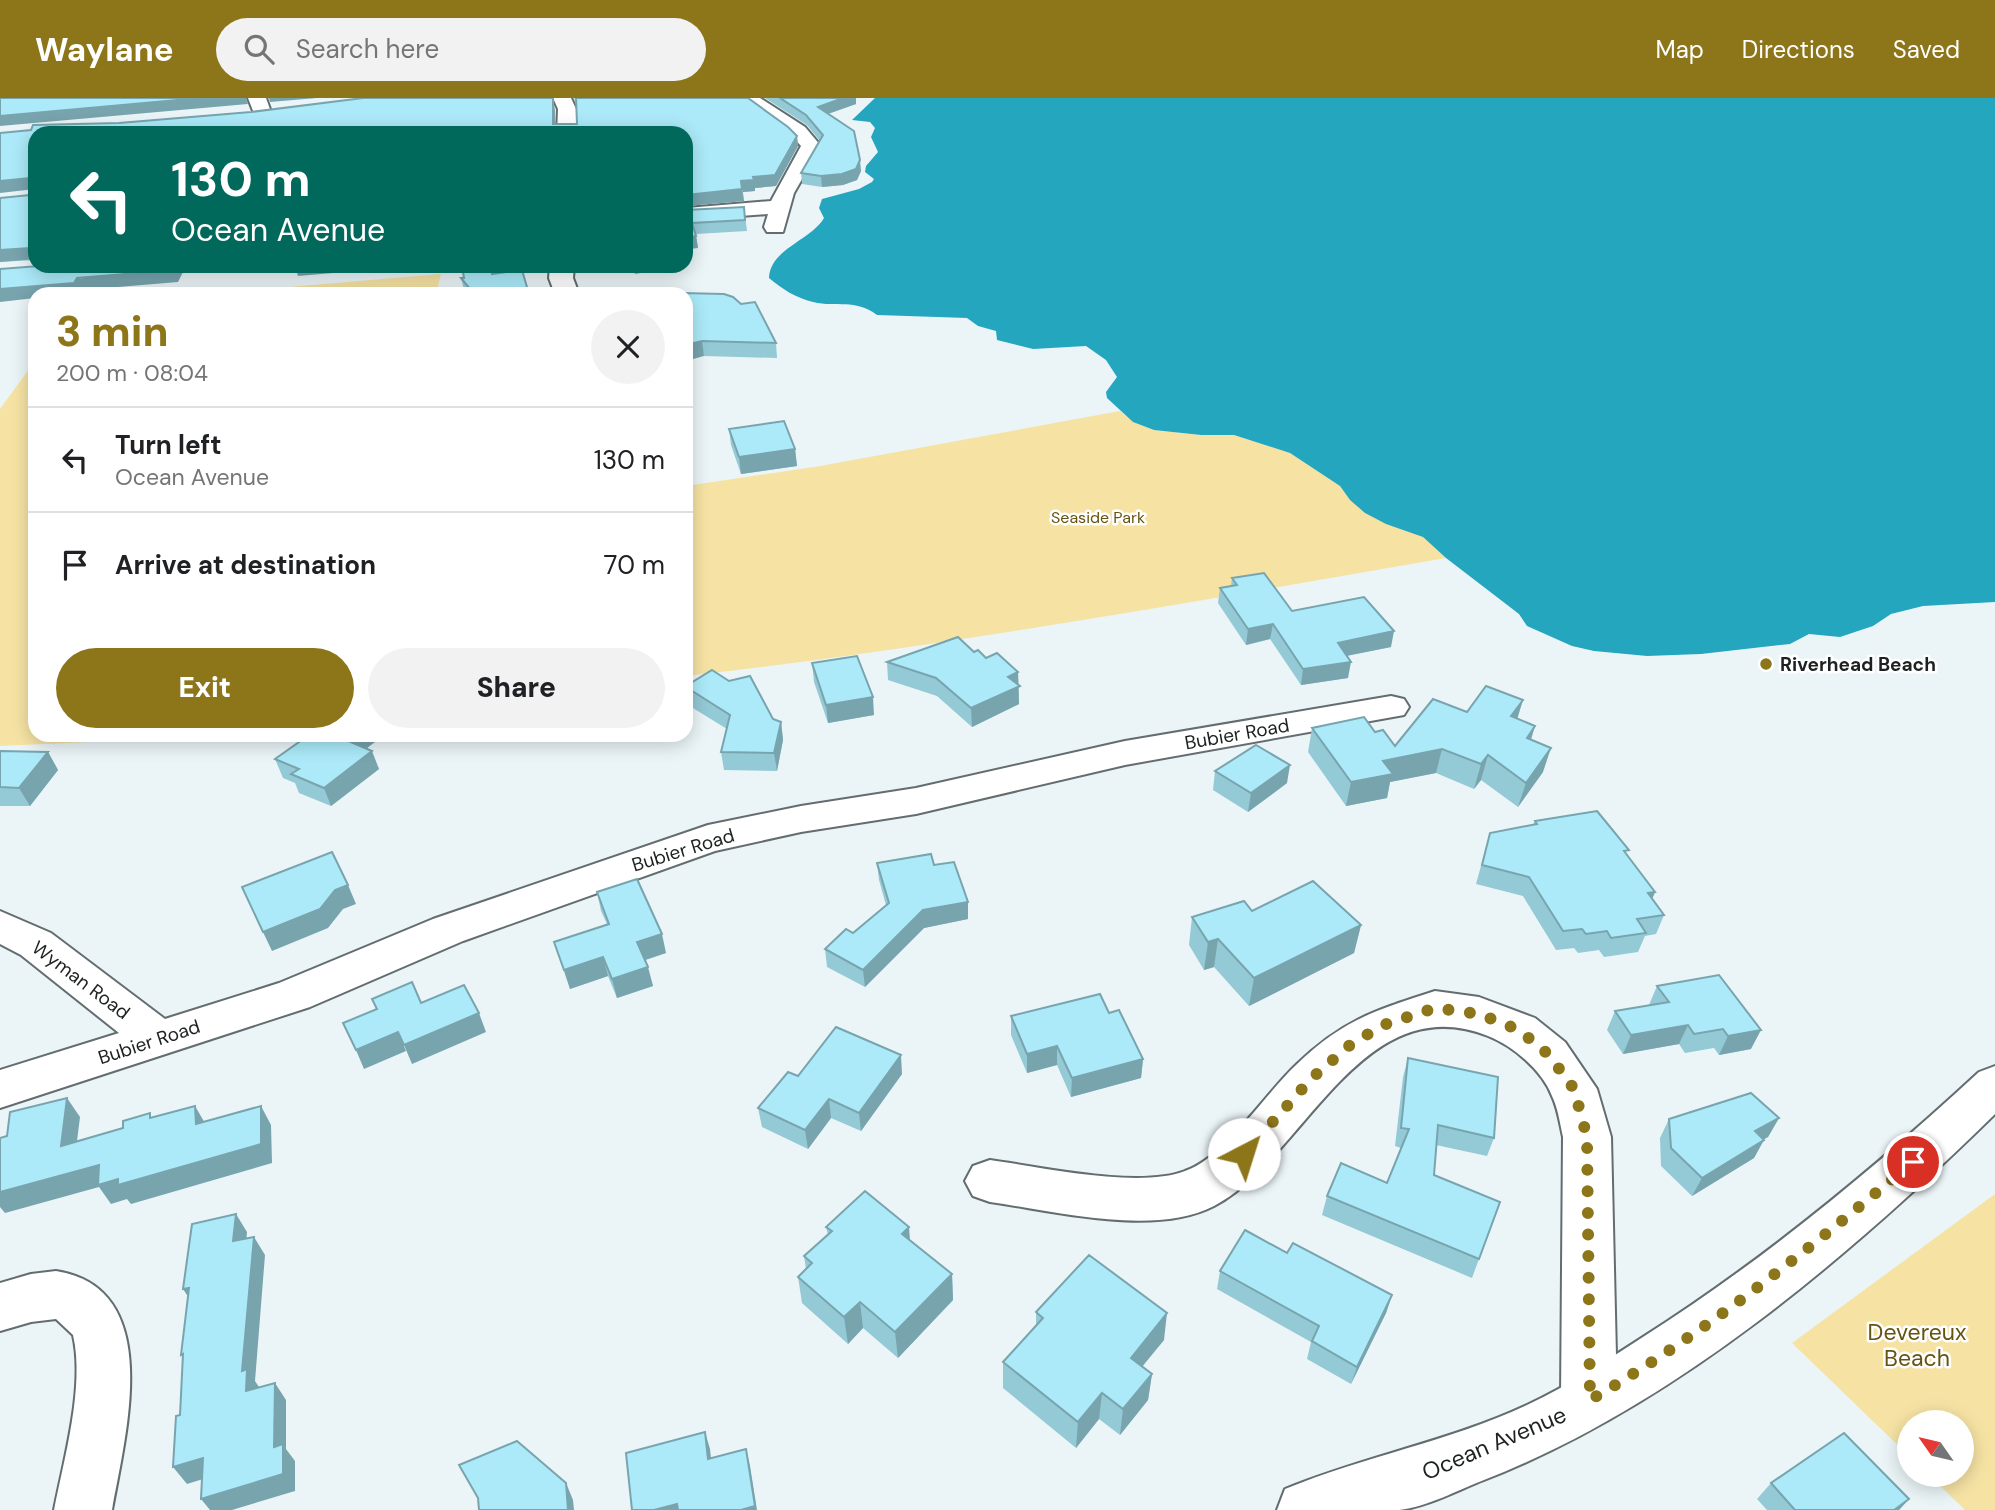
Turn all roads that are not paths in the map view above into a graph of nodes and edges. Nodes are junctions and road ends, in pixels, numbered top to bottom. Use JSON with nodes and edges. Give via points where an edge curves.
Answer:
{"nodes":[{"id":1,"x":562,"y":98,"type":"edge"},
{"id":2,"x":748,"y":98,"type":"edge"},
{"id":3,"x":567,"y":126,"type":"edge"},
{"id":4,"x":693,"y":214,"type":"edge"},
{"id":5,"x":1391,"y":707,"type":"dead end"},
{"id":6,"x":0,"y":926,"type":"edge"},
{"id":7,"x":159,"y":1040,"type":"junction"},
{"id":8,"x":1995,"y":1085,"type":"edge"},
{"id":9,"x":0,"y":1090,"type":"edge"},
{"id":10,"x":990,"y":1181,"type":"dead end"},
{"id":11,"x":0,"y":1307,"type":"edge"},
{"id":12,"x":1590,"y":1400,"type":"junction"},
{"id":13,"x":83,"y":1510,"type":"edge"},
{"id":14,"x":1306,"y":1510,"type":"edge"}],
"edges":[{"from":1,"to":3,"type":"street"},
{"from":2,"to":4,"type":"street","via":[[811,146],[784,193],[777,217]]},
{"from":5,"to":7,"type":"street","name":"Bubier Road","via":[[1125,753],[916,801],[708,839],[449,930],[294,995]]},
{"from":6,"to":7,"type":"street","name":"Wyman Road","via":[[36,944]]},
{"from":7,"to":9,"type":"street","name":"Bubier Road"},
{"from":8,"to":12,"type":"street","name":"Ocean Avenue","via":[[1913,1162],[1788,1266],[1707,1326]]},
{"from":10,"to":12,"type":"street","via":[[1138,1201],[1196,1191],[1231,1168],[1312,1078],[1350,1045],[1383,1025],[1435,1008],[1479,1014],[1519,1030],[1549,1055],[1574,1089],[1587,1137]]},
{"from":11,"to":13,"type":"street","via":[[37,1297],[64,1296],[83,1309],[98,1329],[103,1360]]},
{"from":12,"to":14,"type":"street","name":"Ocean Avenue","via":[[1475,1455]]}]}
